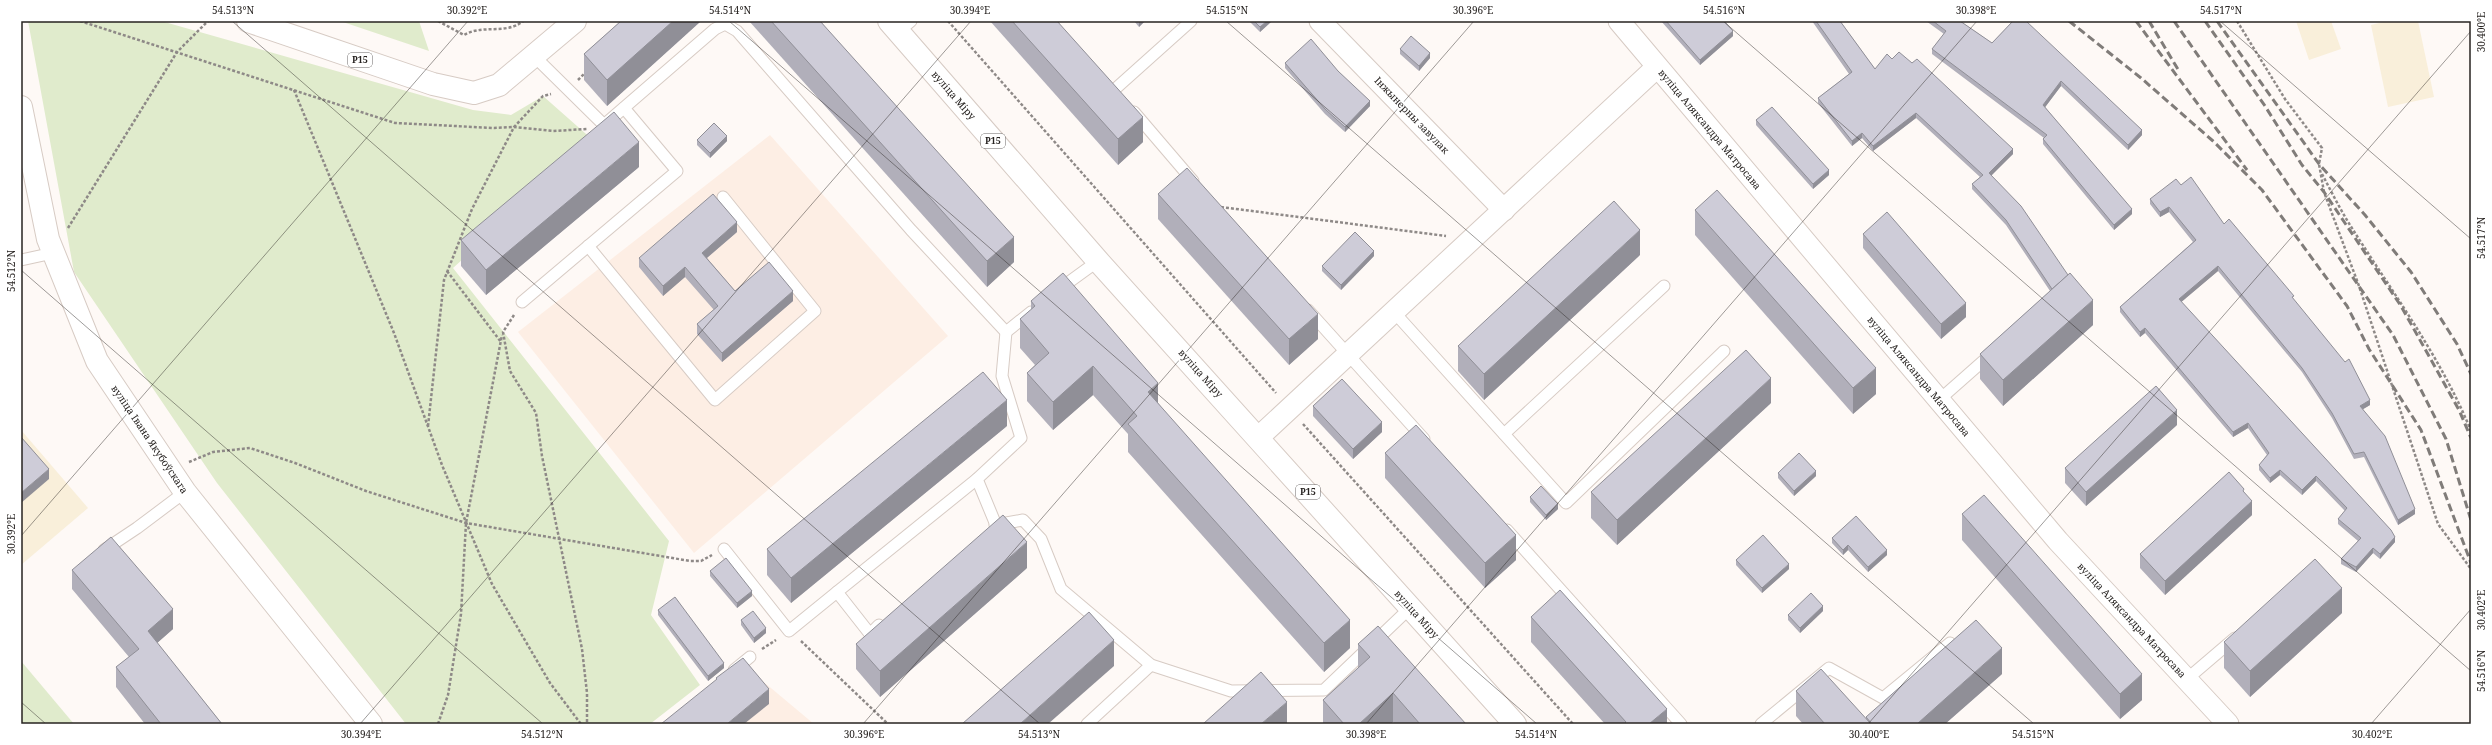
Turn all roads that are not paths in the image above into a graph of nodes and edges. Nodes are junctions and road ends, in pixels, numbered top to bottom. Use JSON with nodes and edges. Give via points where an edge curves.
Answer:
{"nodes":[{"id":1,"x":248,"y":21,"type":"edge"},
{"id":2,"x":575,"y":21,"type":"edge"},
{"id":3,"x":1191,"y":21,"type":"edge"},
{"id":4,"x":1320,"y":21,"type":"edge"},
{"id":5,"x":1619,"y":21,"type":"edge"},
{"id":6,"x":899,"y":25,"type":"edge"},
{"id":7,"x":533,"y":55,"type":"junction"},
{"id":8,"x":1657,"y":67,"type":"junction"},
{"id":9,"x":1104,"y":78,"type":"edge"},
{"id":10,"x":1114,"y":90,"type":"junction"},
{"id":11,"x":21,"y":107,"type":"edge"},
{"id":12,"x":624,"y":108,"type":"junction"},
{"id":13,"x":723,"y":197,"type":"dead end"},
{"id":14,"x":1216,"y":207,"type":"edge"},
{"id":15,"x":1504,"y":210,"type":"junction"},
{"id":16,"x":588,"y":246,"type":"junction"},
{"id":17,"x":53,"y":253,"type":"junction"},
{"id":18,"x":21,"y":260,"type":"edge"},
{"id":19,"x":1098,"y":261,"type":"junction"},
{"id":20,"x":1664,"y":286,"type":"dead end"},
{"id":21,"x":1049,"y":297,"type":"edge"},
{"id":22,"x":1301,"y":301,"type":"edge"},
{"id":23,"x":522,"y":302,"type":"road end"},
{"id":24,"x":1038,"y":306,"type":"edge"},
{"id":25,"x":1394,"y":312,"type":"junction"},
{"id":26,"x":1006,"y":332,"type":"junction"},
{"id":27,"x":1999,"y":347,"type":"edge"},
{"id":28,"x":1724,"y":351,"type":"dead end"},
{"id":29,"x":1348,"y":355,"type":"junction"},
{"id":30,"x":1939,"y":400,"type":"junction"},
{"id":31,"x":1504,"y":434,"type":"junction"},
{"id":32,"x":1259,"y":437,"type":"junction"},
{"id":33,"x":1433,"y":448,"type":"edge"},
{"id":34,"x":977,"y":479,"type":"junction"},
{"id":35,"x":180,"y":484,"type":"junction"},
{"id":36,"x":996,"y":525,"type":"junction"},
{"id":37,"x":1502,"y":525,"type":"edge"},
{"id":38,"x":984,"y":535,"type":"edge"},
{"id":39,"x":724,"y":549,"type":"road end"},
{"id":40,"x":92,"y":558,"type":"edge"},
{"id":41,"x":837,"y":592,"type":"junction"},
{"id":42,"x":1411,"y":607,"type":"junction"},
{"id":43,"x":888,"y":618,"type":"edge"},
{"id":44,"x":2247,"y":628,"type":"edge"},
{"id":45,"x":1962,"y":634,"type":"edge"},
{"id":46,"x":750,"y":657,"type":"road end"},
{"id":47,"x":1151,"y":665,"type":"junction"},
{"id":48,"x":726,"y":676,"type":"edge"},
{"id":49,"x":2187,"y":679,"type":"junction"},
{"id":50,"x":1251,"y":691,"type":"junction"},
{"id":51,"x":1240,"y":700,"type":"edge"},
{"id":52,"x":371,"y":724,"type":"edge"},
{"id":53,"x":1087,"y":724,"type":"edge"},
{"id":54,"x":1515,"y":724,"type":"edge"},
{"id":55,"x":1682,"y":724,"type":"edge"},
{"id":56,"x":1761,"y":724,"type":"edge"},
{"id":57,"x":2228,"y":724,"type":"edge"}],
"edges":[{"from":1,"to":7,"type":"main road","number":"Р15","via":[[432,84],[474,93],[500,85]]},
{"from":2,"to":7,"type":"main road","number":"Р15"},
{"from":3,"to":10,"type":"lane"},
{"from":4,"to":15,"type":"street","name":"Інжынерны завулак"},
{"from":5,"to":8,"type":"street","name":"вуліца Аляксандра Матросава"},
{"from":6,"to":19,"type":"main road","name":"вуліца Міру","number":"Р15"},
{"from":7,"to":12,"type":"lane","via":[[604,125]]},
{"from":8,"to":15,"type":"street"},
{"from":8,"to":30,"type":"street","name":"вуліца Аляксандра Матросава"},
{"from":9,"to":10,"type":"lane"},
{"from":10,"to":14,"type":"lane"},
{"from":11,"to":17,"type":"main road","name":"вуліца Івана Якубоўскага"},
{"from":12,"to":16,"type":"lane","via":[[677,171]]},
{"from":12,"to":26,"type":"lane","via":[[715,29],[725,24],[737,31],[911,230]]},
{"from":13,"to":16,"type":"lane","via":[[815,311],[715,400]]},
{"from":15,"to":25,"type":"street"},
{"from":16,"to":23,"type":"lane"},
{"from":17,"to":18,"type":"lane"},
{"from":17,"to":35,"type":"main road","name":"вуліца Івана Якубоўскага","via":[[97,361]]},
{"from":19,"to":21,"type":"lane"},
{"from":19,"to":32,"type":"main road","name":"вуліца Міру","number":"Р15"},
{"from":20,"to":31,"type":"lane"},
{"from":22,"to":29,"type":"lane"},
{"from":24,"to":26,"type":"lane"},
{"from":25,"to":29,"type":"street"},
{"from":25,"to":31,"type":"lane"},
{"from":26,"to":34,"type":"lane","via":[[1002,376],[1021,438]]},
{"from":27,"to":30,"type":"lane"},
{"from":28,"to":31,"type":"lane","via":[[1566,503]]},
{"from":29,"to":32,"type":"street"},
{"from":29,"to":33,"type":"lane"},
{"from":30,"to":49,"type":"street","name":"вуліца Аляксандра Матросава","via":[[2058,540]]},
{"from":32,"to":42,"type":"main road","name":"вуліца Міру","number":"Р15"},
{"from":34,"to":36,"type":"lane"},
{"from":34,"to":41,"type":"lane"},
{"from":35,"to":40,"type":"lane","via":[[137,528]]},
{"from":35,"to":52,"type":"main road","name":"вуліца Івана Якубоўскага"},
{"from":36,"to":38,"type":"lane"},
{"from":36,"to":47,"type":"lane","via":[[1023,520],[1041,539],[1061,588]]},
{"from":37,"to":55,"type":"lane"},
{"from":39,"to":41,"type":"lane","via":[[790,631]]},
{"from":41,"to":43,"type":"lane","via":[[870,634]]},
{"from":42,"to":50,"type":"lane","via":[[1324,690]]},
{"from":42,"to":54,"type":"main road","name":"вуліца Міру","number":"Р15"},
{"from":44,"to":49,"type":"lane"},
{"from":45,"to":56,"type":"lane","via":[[1884,698],[1829,668]]},
{"from":46,"to":48,"type":"lane"},
{"from":47,"to":50,"type":"lane","via":[[1231,691]]},
{"from":47,"to":53,"type":"lane"},
{"from":49,"to":57,"type":"street","name":"вуліца Аляксандра Матросава"},
{"from":50,"to":51,"type":"lane"}]}
